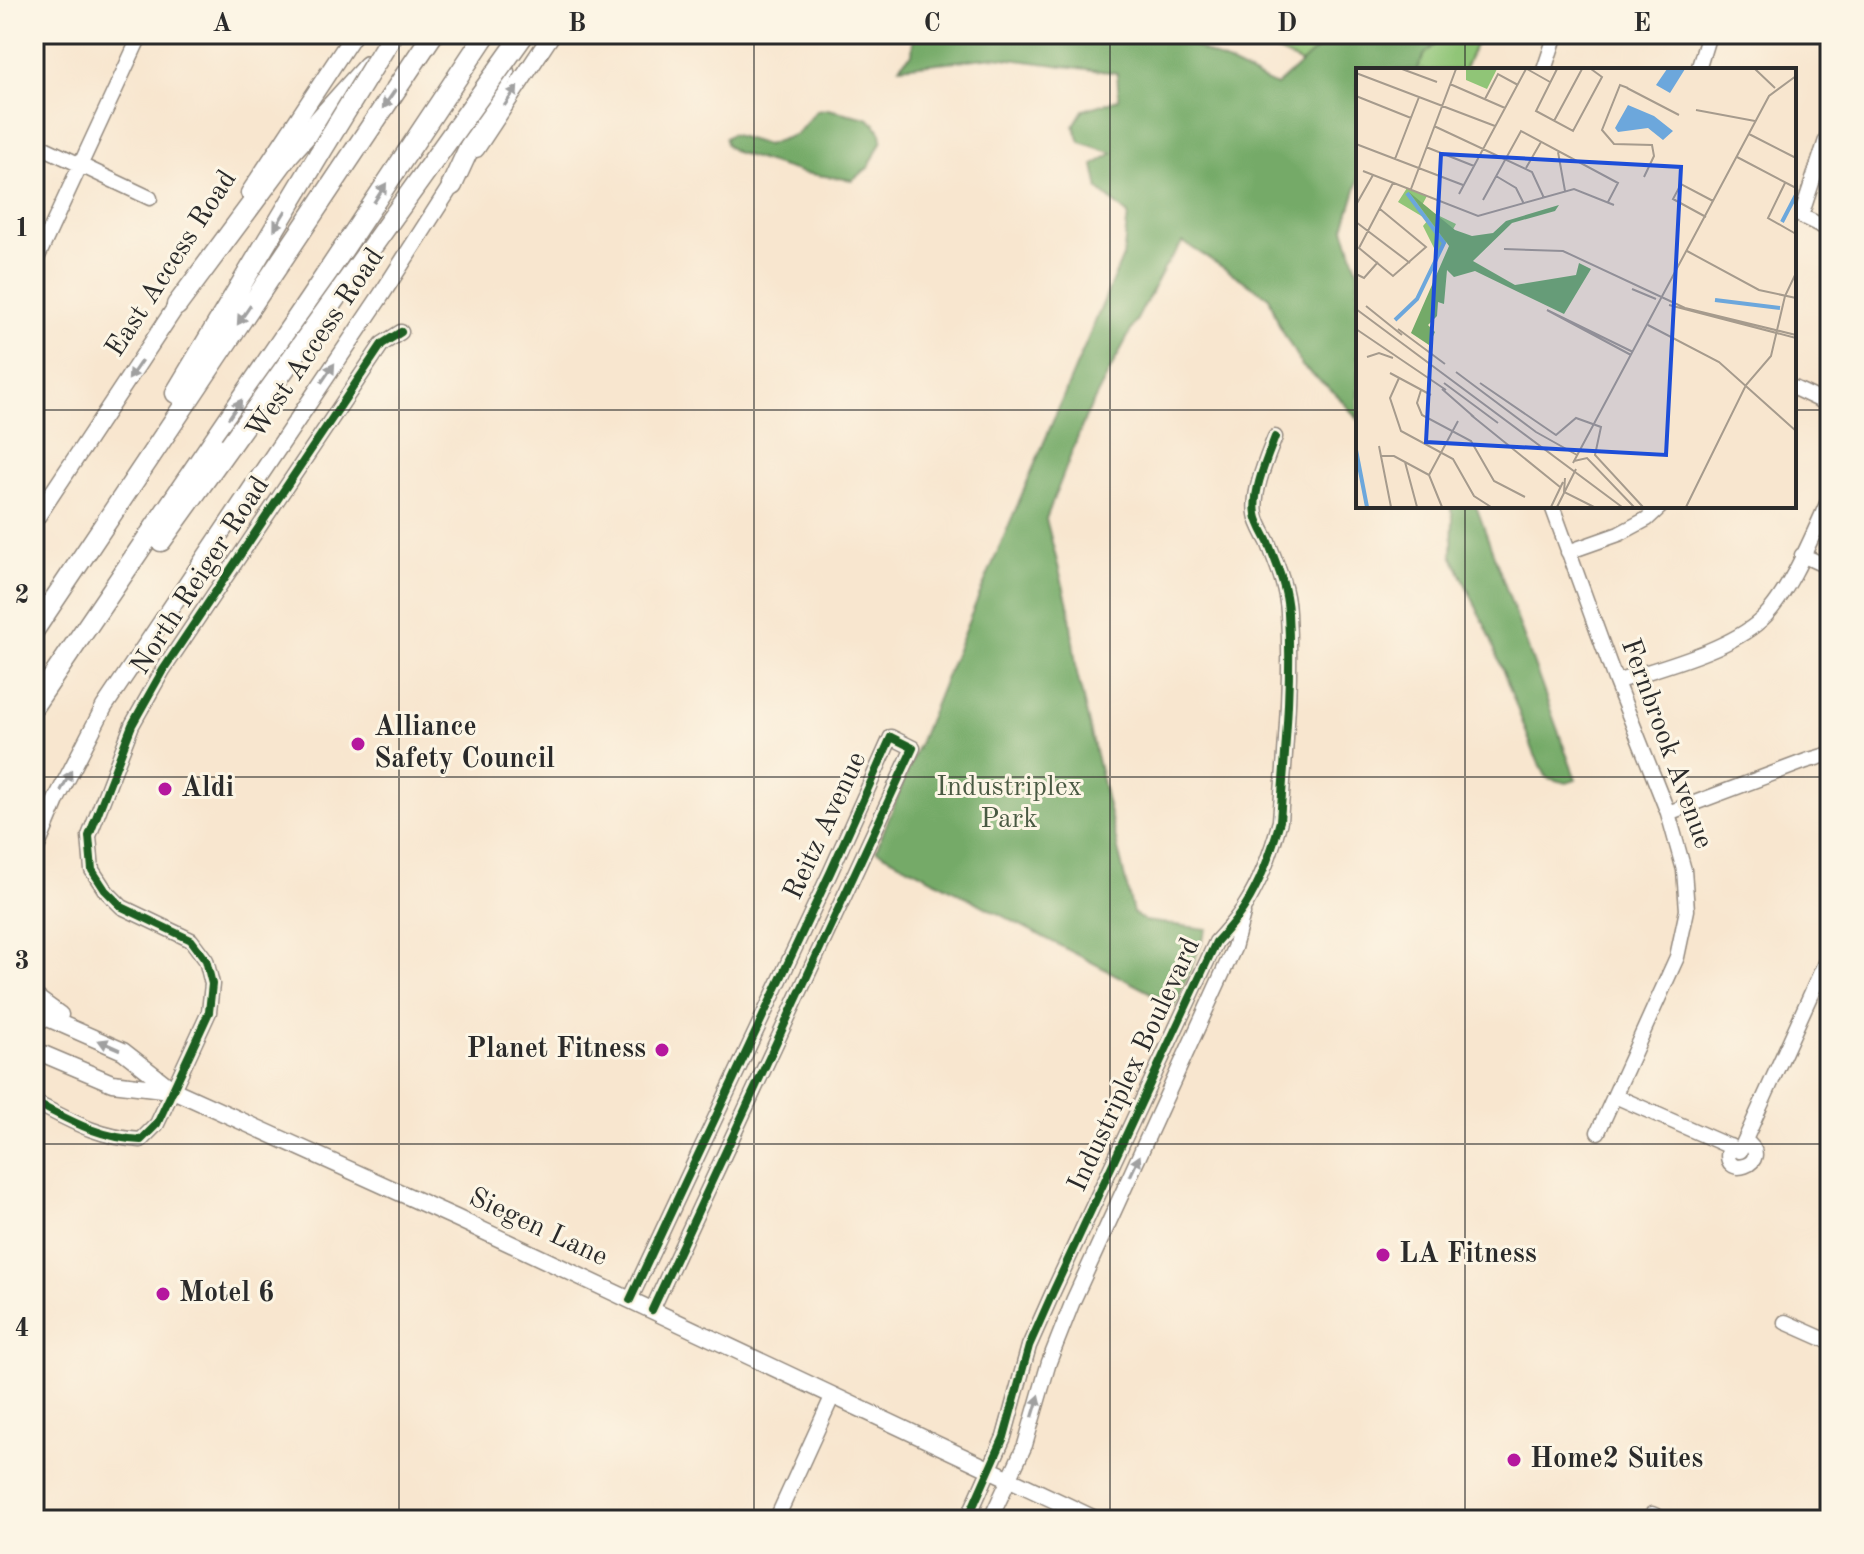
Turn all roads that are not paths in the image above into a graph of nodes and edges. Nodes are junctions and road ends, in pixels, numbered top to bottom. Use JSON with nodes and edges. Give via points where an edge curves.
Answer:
{"nodes":[{"id":1,"x":141,"y":34,"type":"edge"},
{"id":2,"x":354,"y":34,"type":"edge"},
{"id":3,"x":395,"y":34,"type":"edge"},
{"id":4,"x":433,"y":34,"type":"edge"},
{"id":5,"x":486,"y":34,"type":"edge"},
{"id":6,"x":523,"y":34,"type":"edge"},
{"id":7,"x":552,"y":34,"type":"edge"},
{"id":8,"x":1556,"y":34,"type":"edge"},
{"id":9,"x":1709,"y":34,"type":"edge"},
{"id":10,"x":1545,"y":68,"type":"edge"},
{"id":11,"x":1699,"y":68,"type":"edge"},
{"id":12,"x":1830,"y":128,"type":"edge"},
{"id":13,"x":34,"y":143,"type":"edge"},
{"id":14,"x":81,"y":165,"type":"junction"},
{"id":15,"x":452,"y":185,"type":"junction"},
{"id":16,"x":150,"y":198,"type":"dead end"},
{"id":17,"x":1798,"y":214,"type":"edge"},
{"id":18,"x":1830,"y":230,"type":"edge"},
{"id":19,"x":34,"y":265,"type":"edge"},
{"id":20,"x":177,"y":305,"type":"junction"},
{"id":21,"x":401,"y":332,"type":"dead end"},
{"id":22,"x":1796,"y":389,"type":"edge"},
{"id":23,"x":1830,"y":405,"type":"edge"},
{"id":24,"x":1275,"y":437,"type":"dead end"},
{"id":25,"x":1830,"y":497,"type":"edge"},
{"id":26,"x":1553,"y":508,"type":"edge"},
{"id":27,"x":1659,"y":508,"type":"edge"},
{"id":28,"x":34,"y":521,"type":"edge"},
{"id":29,"x":1568,"y":552,"type":"junction"},
{"id":30,"x":1802,"y":555,"type":"junction"},
{"id":31,"x":1830,"y":568,"type":"edge"},
{"id":32,"x":73,"y":572,"type":"junction"},
{"id":33,"x":34,"y":630,"type":"edge"},
{"id":34,"x":1616,"y":682,"type":"junction"},
{"id":35,"x":34,"y":708,"type":"edge"},
{"id":36,"x":1830,"y":754,"type":"edge"},
{"id":37,"x":1668,"y":813,"type":"junction"},
{"id":38,"x":34,"y":853,"type":"edge"},
{"id":39,"x":1245,"y":906,"type":"junction"},
{"id":40,"x":1830,"y":952,"type":"edge"},
{"id":41,"x":34,"y":996,"type":"edge"},
{"id":42,"x":34,"y":1012,"type":"edge"},
{"id":43,"x":83,"y":1034,"type":"junction"},
{"id":44,"x":34,"y":1050,"type":"edge"},
{"id":45,"x":173,"y":1090,"type":"junction"},
{"id":46,"x":1615,"y":1096,"type":"junction"},
{"id":47,"x":34,"y":1102,"type":"edge"},
{"id":48,"x":1598,"y":1132,"type":"dead end"},
{"id":49,"x":630,"y":1300,"type":"junction"},
{"id":50,"x":652,"y":1310,"type":"junction"},
{"id":51,"x":1785,"y":1322,"type":"dead end"},
{"id":52,"x":1830,"y":1342,"type":"edge"},
{"id":53,"x":833,"y":1395,"type":"junction"},
{"id":54,"x":990,"y":1470,"type":"junction"},
{"id":55,"x":1008,"y":1479,"type":"junction"},
{"id":56,"x":776,"y":1520,"type":"edge"},
{"id":57,"x":967,"y":1520,"type":"edge"},
{"id":58,"x":990,"y":1520,"type":"edge"},
{"id":59,"x":1097,"y":1520,"type":"edge"},
{"id":60,"x":1649,"y":1520,"type":"edge"},
{"id":61,"x":1666,"y":1520,"type":"edge"}],
"edges":[{"from":1,"to":14,"type":"street"},
{"from":2,"to":20,"type":"main road","name":"East Access Road"},
{"from":3,"to":20,"type":"highway","via":[[289,154]]},
{"from":3,"to":32,"type":"highway","one_way":true,"bridge":true},
{"from":4,"to":32,"type":"highway","one_way":true},
{"from":35,"to":5,"type":"highway","one_way":true},
{"from":6,"to":15,"type":"highway"},
{"from":6,"to":35,"type":"highway","bridge":true,"via":[[76,661]]},
{"from":15,"to":7,"type":"main road","name":"West Access Road","one_way":true},
{"from":8,"to":10,"type":"street"},
{"from":9,"to":11,"type":"street"},
{"from":12,"to":17,"type":"street"},
{"from":13,"to":14,"type":"street"},
{"from":14,"to":16,"type":"street"},
{"from":14,"to":19,"type":"street"},
{"from":38,"to":15,"type":"main road","name":"West Access Road","one_way":true,"via":[[104,707]]},
{"from":17,"to":18,"type":"street"},
{"from":20,"to":28,"type":"main road","name":"East Access Road","one_way":true},
{"from":21,"to":45,"type":"street","name":"North Reiger Road","via":[[382,344],[163,670],[132,725],[89,836],[92,870],[105,890],[122,907],[191,940],[206,960],[212,984],[209,1012]]},
{"from":22,"to":23,"type":"street"},
{"from":24,"to":39,"type":"street","name":"Industriplex Boulevard","via":[[1256,498],[1256,515],[1288,609],[1285,751],[1280,821]]},
{"from":25,"to":30,"type":"street"},
{"from":26,"to":29,"type":"street","name":"Fernbrook Avenue"},
{"from":27,"to":29,"type":"street","via":[[1619,534]]},
{"from":29,"to":34,"type":"street","name":"Fernbrook Avenue"},
{"from":30,"to":31,"type":"street"},
{"from":30,"to":34,"type":"street","via":[[1783,591],[1752,626],[1692,656]]},
{"from":32,"to":33,"type":"highway"},
{"from":34,"to":37,"type":"street","name":"Fernbrook Avenue"},
{"from":36,"to":37,"type":"street"},
{"from":37,"to":46,"type":"street","name":"Fernbrook Avenue","via":[[1684,870],[1687,910],[1677,957]]},
{"from":39,"to":54,"type":"street","name":"Industriplex Boulevard","via":[[1216,942],[1053,1292],[1029,1346]]},
{"from":55,"to":39,"type":"street","name":"Industriplex Boulevard","one_way":true,"via":[[1025,1445],[1073,1301],[1234,948]]},
{"from":40,"to":46,"type":"street","via":[[1738,1146]]},
{"from":41,"to":43,"type":"main road"},
{"from":42,"to":43,"type":"main road","name":"Siegen Lane"},
{"from":45,"to":43,"type":"main road","name":"Siegen Lane","one_way":true,"via":[[123,1051]]},
{"from":44,"to":45,"type":"main road","name":"Siegen Lane","via":[[112,1083]]},
{"from":45,"to":47,"type":"street","name":"North Reiger Road","via":[[157,1124],[141,1140],[91,1131]]},
{"from":45,"to":49,"type":"main road","name":"Siegen Lane"},
{"from":46,"to":48,"type":"street","name":"Fernbrook Avenue"},
{"from":49,"to":50,"type":"main road","name":"Siegen Lane"},
{"from":49,"to":50,"type":"street","name":"Reitz Avenue","via":[[891,737],[913,748]]},
{"from":50,"to":53,"type":"main road","name":"Siegen Lane"},
{"from":51,"to":52,"type":"street"},
{"from":53,"to":54,"type":"main road","name":"Siegen Lane"},
{"from":53,"to":56,"type":"street"},
{"from":54,"to":55,"type":"main road","name":"Siegen Lane"},
{"from":54,"to":57,"type":"street","name":"Industriplex Boulevard"},
{"from":55,"to":58,"type":"street","name":"Industriplex Boulevard"},
{"from":55,"to":59,"type":"main road","name":"Siegen Lane"},
{"from":60,"to":61,"type":"street","via":[[1652,1514]]}]}
